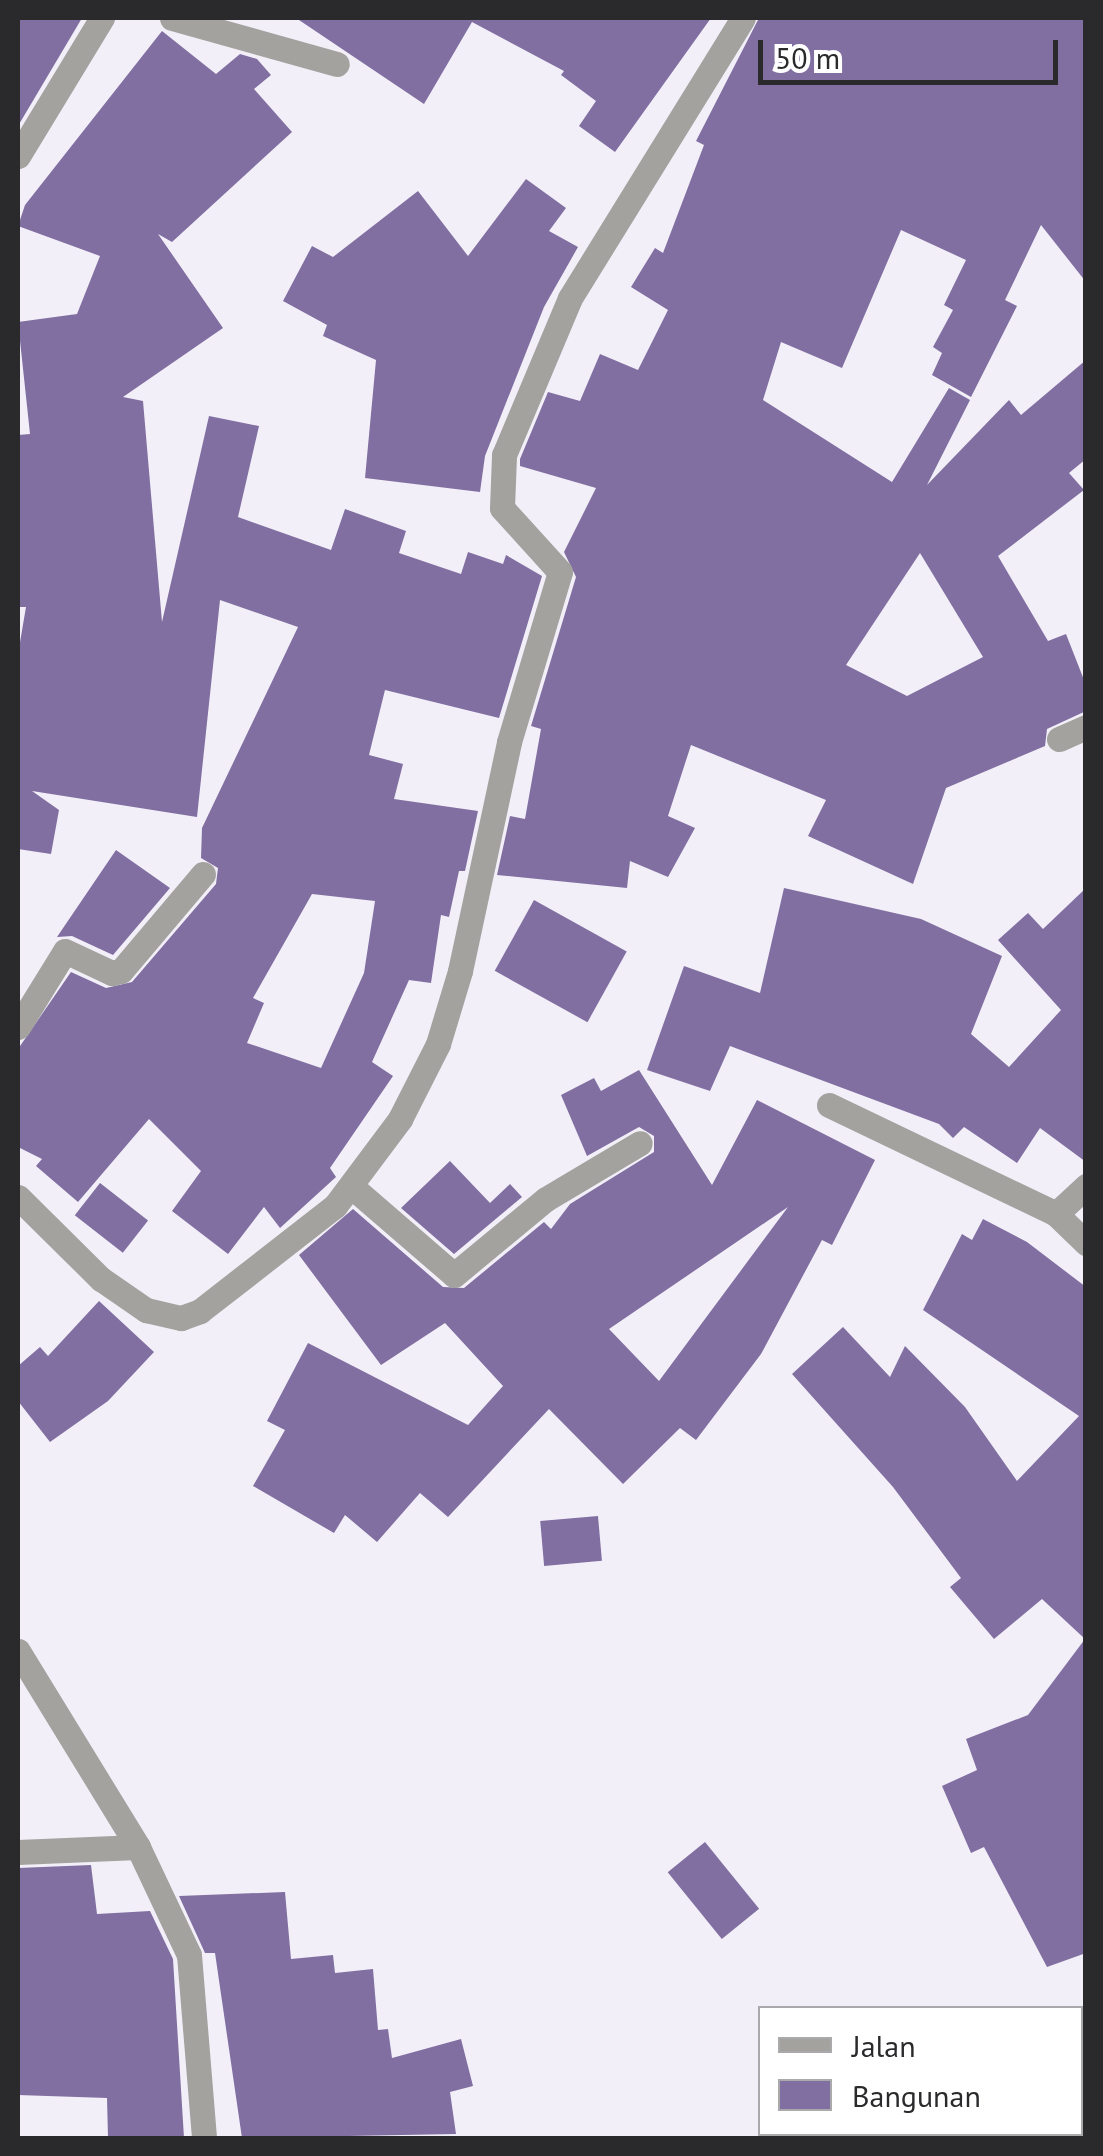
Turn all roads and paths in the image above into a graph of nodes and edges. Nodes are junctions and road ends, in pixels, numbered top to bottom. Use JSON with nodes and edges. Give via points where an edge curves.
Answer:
{"nodes":[{"id":1,"x":102,"y":18,"type":"edge"},
{"id":2,"x":172,"y":18,"type":"edge"},
{"id":3,"x":743,"y":18,"type":"edge"},
{"id":4,"x":337,"y":64,"type":"dead end"},
{"id":5,"x":18,"y":156,"type":"edge"},
{"id":6,"x":1086,"y":727,"type":"edge"},
{"id":7,"x":1058,"y":739,"type":"dead end"},
{"id":8,"x":202,"y":874,"type":"dead end"},
{"id":9,"x":18,"y":1027,"type":"edge"},
{"id":10,"x":829,"y":1104,"type":"dead end"},
{"id":11,"x":640,"y":1143,"type":"dead end"},
{"id":12,"x":351,"y":1186,"type":"junction"},
{"id":13,"x":1086,"y":1186,"type":"edge"},
{"id":14,"x":18,"y":1197,"type":"edge"},
{"id":15,"x":1056,"y":1214,"type":"junction"},
{"id":16,"x":1086,"y":1243,"type":"edge"},
{"id":17,"x":18,"y":1650,"type":"edge"},
{"id":18,"x":138,"y":1847,"type":"junction"},
{"id":19,"x":18,"y":1852,"type":"edge"},
{"id":20,"x":204,"y":2138,"type":"edge"}],
"edges":[{"from":1,"to":5,"type":"street"},
{"from":2,"to":4,"type":"street"},
{"from":3,"to":12,"type":"street","via":[[570,298],[504,456],[502,508],[560,572],[522,692],[482,886],[438,1044],[400,1119]]},
{"from":6,"to":7,"type":"street"},
{"from":8,"to":9,"type":"street","via":[[122,971],[112,974],[65,951]]},
{"from":10,"to":15,"type":"street"},
{"from":11,"to":12,"type":"street","via":[[546,1199],[454,1275]]},
{"from":12,"to":14,"type":"street","via":[[302,1233],[200,1311],[180,1318],[146,1310],[101,1278]]},
{"from":13,"to":15,"type":"street"},
{"from":15,"to":16,"type":"street"},
{"from":17,"to":18,"type":"street"},
{"from":18,"to":19,"type":"street"},
{"from":18,"to":20,"type":"street","via":[[189,1955]]}]}
